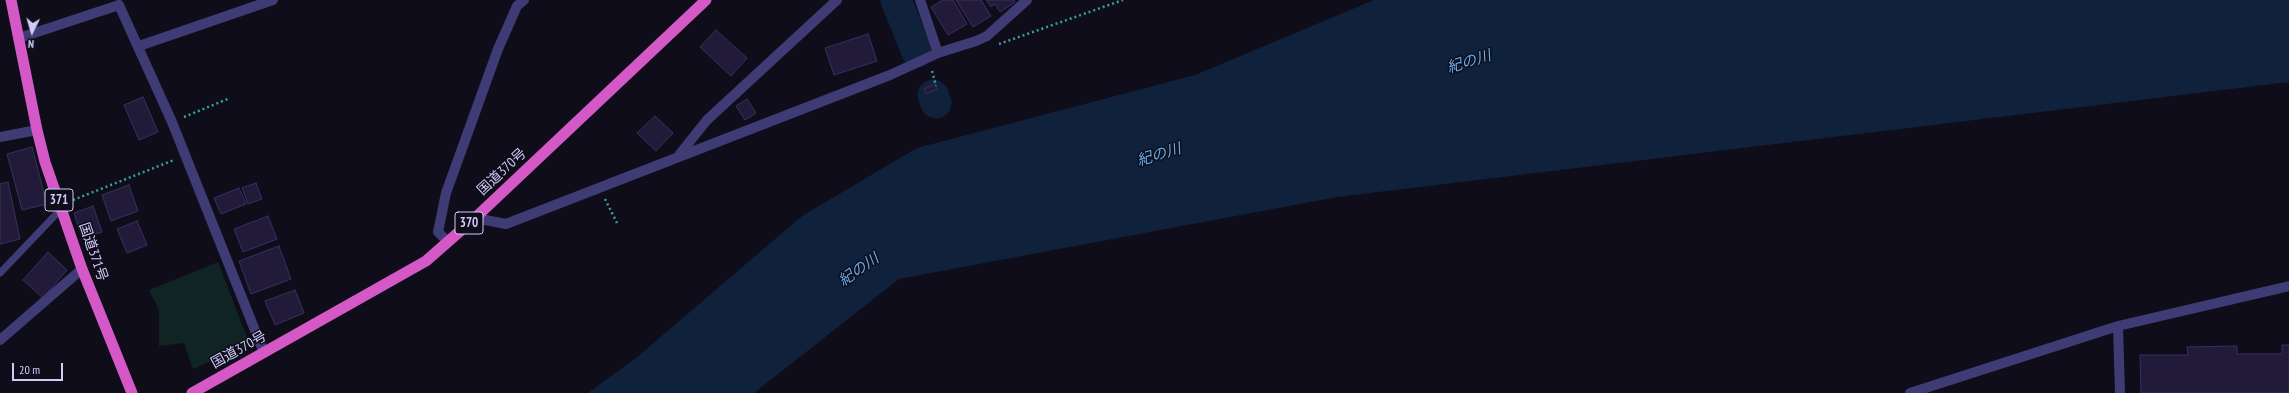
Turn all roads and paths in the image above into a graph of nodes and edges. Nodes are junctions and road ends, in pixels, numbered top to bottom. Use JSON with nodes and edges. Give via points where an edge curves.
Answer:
{"nodes":[{"id":1,"x":11,"y":0,"type":"edge"},
{"id":2,"x":274,"y":0,"type":"edge"},
{"id":3,"x":524,"y":0,"type":"edge"},
{"id":4,"x":706,"y":0,"type":"edge"},
{"id":5,"x":837,"y":0,"type":"edge"},
{"id":6,"x":920,"y":0,"type":"edge"},
{"id":7,"x":1027,"y":0,"type":"edge"},
{"id":8,"x":19,"y":38,"type":"junction"},
{"id":9,"x":139,"y":46,"type":"junction"},
{"id":10,"x":938,"y":53,"type":"junction"},
{"id":11,"x":931,"y":70,"type":"dead end"},
{"id":12,"x":936,"y":86,"type":"dead end"},
{"id":13,"x":230,"y":98,"type":"dead end"},
{"id":14,"x":172,"y":122,"type":"junction"},
{"id":15,"x":37,"y":130,"type":"junction"},
{"id":16,"x":0,"y":137,"type":"edge"},
{"id":17,"x":185,"y":155,"type":"junction"},
{"id":18,"x":678,"y":156,"type":"junction"},
{"id":19,"x":604,"y":196,"type":"dead end"},
{"id":20,"x":62,"y":207,"type":"junction"},
{"id":21,"x":475,"y":218,"type":"junction"},
{"id":22,"x":617,"y":223,"type":"dead end"},
{"id":23,"x":448,"y":242,"type":"junction"},
{"id":24,"x":82,"y":268,"type":"junction"},
{"id":25,"x":0,"y":273,"type":"edge"},
{"id":26,"x":2289,"y":286,"type":"edge"},
{"id":27,"x":2118,"y":326,"type":"junction"},
{"id":28,"x":0,"y":340,"type":"edge"},
{"id":29,"x":264,"y":354,"type":"junction"},
{"id":30,"x":132,"y":393,"type":"edge"},
{"id":31,"x":192,"y":393,"type":"edge"},
{"id":32,"x":1910,"y":393,"type":"edge"},
{"id":33,"x":2120,"y":393,"type":"edge"}],
"edges":[{"from":1,"to":8,"type":"highway","name":"国道371号","number":"371"},
{"from":2,"to":9,"type":"street"},
{"from":3,"to":23,"type":"street","via":[[517,6],[498,49],[446,193],[438,232]]},
{"from":4,"to":21,"type":"highway","name":"国道370号","number":"370"},
{"from":5,"to":18,"type":"street","via":[[707,120]]},
{"from":6,"to":10,"type":"street"},
{"from":7,"to":10,"type":"street","via":[[987,36]]},
{"from":8,"to":9,"type":"street","via":[[119,5]]},
{"from":8,"to":15,"type":"highway","name":"国道371号","number":"371"},
{"from":9,"to":14,"type":"street"},
{"from":10,"to":18,"type":"street"},
{"from":11,"to":12,"type":"path"},
{"from":13,"to":14,"type":"path"},
{"from":14,"to":17,"type":"street"},
{"from":15,"to":16,"type":"street"},
{"from":15,"to":20,"type":"highway","name":"国道371号","number":"371","via":[[45,162]]},
{"from":17,"to":20,"type":"path"},
{"from":17,"to":29,"type":"street"},
{"from":18,"to":21,"type":"street","via":[[506,224]]},
{"from":19,"to":22,"type":"path"},
{"from":20,"to":24,"type":"highway","name":"国道371号","number":"371"},
{"from":20,"to":25,"type":"lane"},
{"from":21,"to":23,"type":"highway","name":"国道370号","number":"370"},
{"from":23,"to":29,"type":"highway","name":"国道370号","number":"370","via":[[426,261]]},
{"from":24,"to":28,"type":"street"},
{"from":24,"to":30,"type":"highway","name":"国道371号","number":"371"},
{"from":26,"to":27,"type":"street"},
{"from":27,"to":32,"type":"street"},
{"from":27,"to":33,"type":"street"},
{"from":29,"to":31,"type":"highway","name":"国道370号","number":"370"}]}
